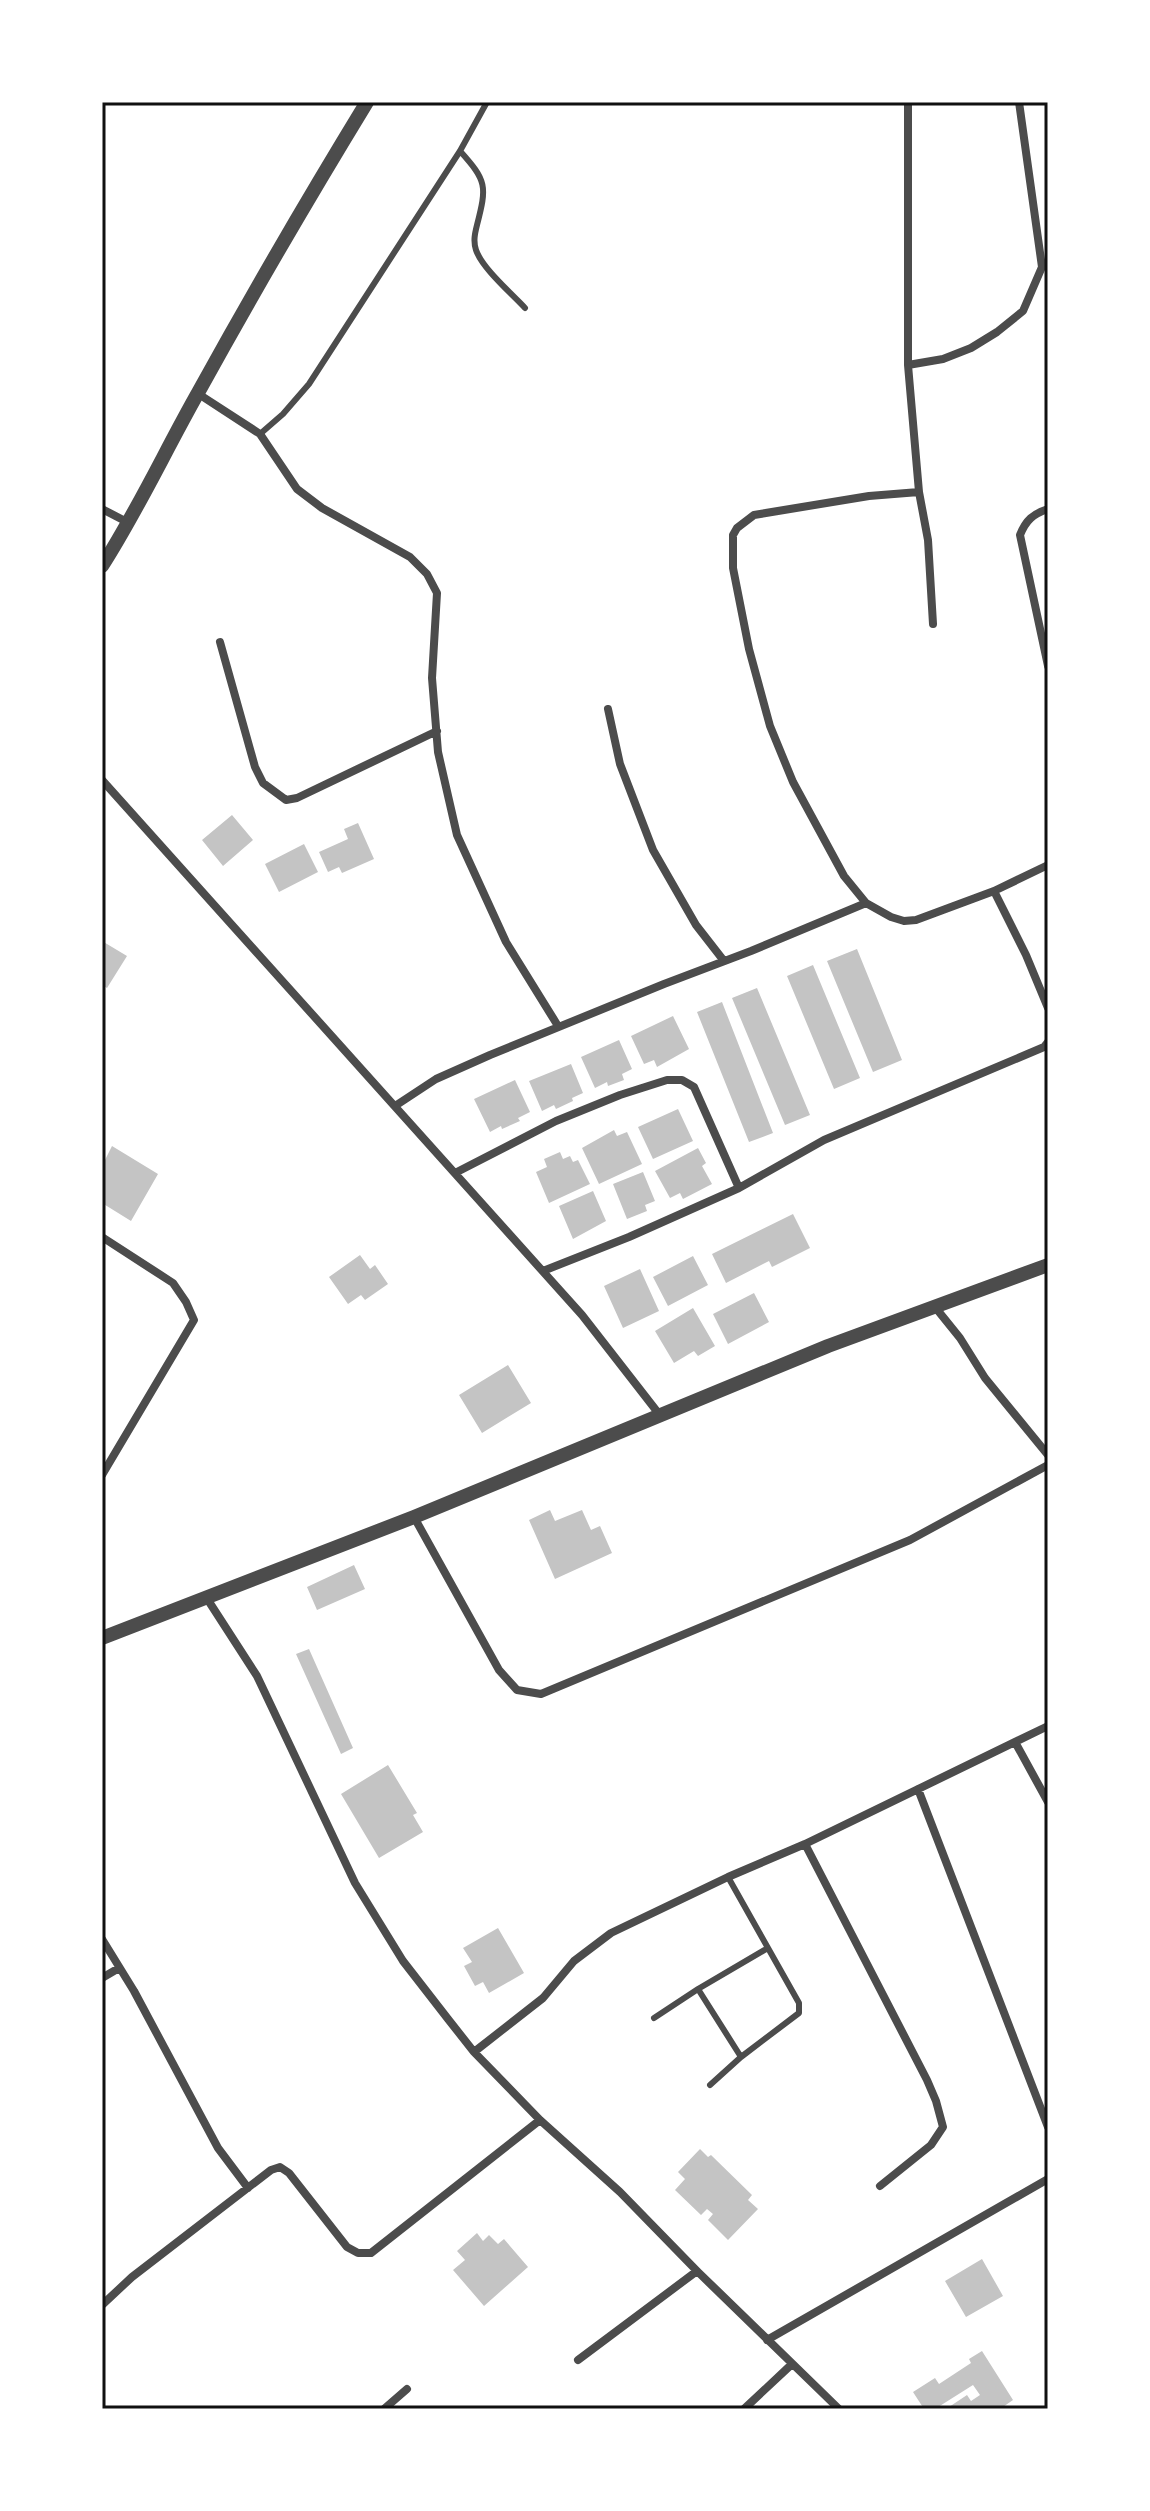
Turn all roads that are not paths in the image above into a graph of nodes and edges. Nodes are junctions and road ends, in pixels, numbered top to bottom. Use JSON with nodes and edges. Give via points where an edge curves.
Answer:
{"nodes":[{"id":1,"x":367,"y":102,"type":"edge"},
{"id":2,"x":487,"y":102,"type":"edge"},
{"id":3,"x":908,"y":102,"type":"edge"},
{"id":4,"x":1019,"y":102,"type":"edge"},
{"id":5,"x":460,"y":151,"type":"junction"},
{"id":6,"x":525,"y":308,"type":"dead end"},
{"id":7,"x":908,"y":365,"type":"junction"},
{"id":8,"x":197,"y":393,"type":"junction"},
{"id":9,"x":260,"y":434,"type":"junction"},
{"id":10,"x":919,"y":492,"type":"junction"},
{"id":11,"x":102,"y":509,"type":"edge"},
{"id":12,"x":1048,"y":509,"type":"edge"},
{"id":13,"x":129,"y":523,"type":"junction"},
{"id":14,"x":102,"y":566,"type":"edge"},
{"id":15,"x":933,"y":624,"type":"dead end"},
{"id":16,"x":220,"y":642,"type":"dead end"},
{"id":17,"x":1048,"y":666,"type":"edge"},
{"id":18,"x":608,"y":709,"type":"dead end"},
{"id":19,"x":437,"y":731,"type":"junction"},
{"id":20,"x":102,"y":780,"type":"edge"},
{"id":21,"x":1048,"y":865,"type":"edge"},
{"id":22,"x":994,"y":891,"type":"junction"},
{"id":23,"x":866,"y":903,"type":"junction"},
{"id":24,"x":724,"y":961,"type":"junction"},
{"id":25,"x":1048,"y":1008,"type":"edge"},
{"id":26,"x":558,"y":1026,"type":"junction"},
{"id":27,"x":1048,"y":1042,"type":"edge"},
{"id":28,"x":395,"y":1106,"type":"junction"},
{"id":29,"x":455,"y":1173,"type":"junction"},
{"id":30,"x":739,"y":1188,"type":"junction"},
{"id":31,"x":102,"y":1237,"type":"edge"},
{"id":32,"x":1048,"y":1265,"type":"edge"},
{"id":33,"x":543,"y":1271,"type":"junction"},
{"id":34,"x":934,"y":1306,"type":"junction"},
{"id":35,"x":659,"y":1414,"type":"junction"},
{"id":36,"x":1048,"y":1455,"type":"edge"},
{"id":37,"x":1048,"y":1465,"type":"edge"},
{"id":38,"x":102,"y":1475,"type":"edge"},
{"id":39,"x":414,"y":1517,"type":"junction"},
{"id":40,"x":206,"y":1597,"type":"junction"},
{"id":41,"x":102,"y":1638,"type":"edge"},
{"id":42,"x":1048,"y":1726,"type":"edge"},
{"id":43,"x":1015,"y":1742,"type":"junction"},
{"id":44,"x":918,"y":1789,"type":"junction"},
{"id":45,"x":1048,"y":1802,"type":"edge"},
{"id":46,"x":805,"y":1844,"type":"junction"},
{"id":47,"x":728,"y":1877,"type":"junction"},
{"id":48,"x":102,"y":1939,"type":"edge"},
{"id":49,"x":768,"y":1948,"type":"junction"},
{"id":50,"x":119,"y":1968,"type":"junction"},
{"id":51,"x":102,"y":1978,"type":"edge"},
{"id":52,"x":698,"y":1989,"type":"junction"},
{"id":53,"x":654,"y":2018,"type":"dead end"},
{"id":54,"x":474,"y":2052,"type":"junction"},
{"id":55,"x":741,"y":2057,"type":"junction"},
{"id":56,"x":710,"y":2085,"type":"dead end"},
{"id":57,"x":540,"y":2120,"type":"junction"},
{"id":58,"x":1048,"y":2127,"type":"edge"},
{"id":59,"x":1048,"y":2179,"type":"edge"},
{"id":60,"x":880,"y":2186,"type":"dead end"},
{"id":61,"x":248,"y":2188,"type":"junction"},
{"id":62,"x":697,"y":2271,"type":"junction"},
{"id":63,"x":102,"y":2305,"type":"edge"},
{"id":64,"x":767,"y":2340,"type":"junction"},
{"id":65,"x":578,"y":2360,"type":"dead end"},
{"id":66,"x":792,"y":2364,"type":"junction"},
{"id":67,"x":407,"y":2389,"type":"dead end"},
{"id":68,"x":384,"y":2409,"type":"edge"},
{"id":69,"x":744,"y":2409,"type":"edge"},
{"id":70,"x":839,"y":2409,"type":"edge"}],
"edges":[{"from":1,"to":8,"type":"street"},
{"from":2,"to":5,"type":"lane"},
{"from":3,"to":7,"type":"street"},
{"from":4,"to":7,"type":"street","via":[[1042,267],[1023,311],[997,332],[943,359]]},
{"from":5,"to":6,"type":"lane","via":[[483,184],[476,250]]},
{"from":5,"to":9,"type":"lane","via":[[309,384]]},
{"from":7,"to":10,"type":"street"},
{"from":8,"to":9,"type":"street"},
{"from":8,"to":13,"type":"street"},
{"from":9,"to":19,"type":"street","via":[[297,489],[410,557],[427,574],[437,593],[432,678]]},
{"from":10,"to":15,"type":"street"},
{"from":10,"to":23,"type":"street","via":[[754,515],[733,535],[733,568],[770,726],[800,795],[844,876]]},
{"from":11,"to":13,"type":"street"},
{"from":12,"to":17,"type":"street","via":[[1025,522],[1020,535]]},
{"from":13,"to":14,"type":"street"},
{"from":16,"to":19,"type":"street","via":[[255,767],[263,783],[286,800]]},
{"from":18,"to":24,"type":"street","via":[[620,764],[653,850],[696,925]]},
{"from":19,"to":26,"type":"street","via":[[457,835],[506,942]]},
{"from":20,"to":28,"type":"street"},
{"from":21,"to":22,"type":"street"},
{"from":22,"to":23,"type":"street","via":[[916,920],[904,921]]},
{"from":22,"to":25,"type":"street"},
{"from":23,"to":24,"type":"street"},
{"from":24,"to":26,"type":"street"},
{"from":26,"to":28,"type":"street","via":[[436,1079]]},
{"from":27,"to":30,"type":"street","via":[[824,1140]]},
{"from":28,"to":29,"type":"street"},
{"from":29,"to":30,"type":"street","via":[[607,1100],[682,1080],[694,1087]]},
{"from":29,"to":33,"type":"street"},
{"from":30,"to":33,"type":"street"},
{"from":31,"to":38,"type":"street","via":[[173,1283],[194,1320]]},
{"from":32,"to":34,"type":"street"},
{"from":33,"to":35,"type":"street"},
{"from":34,"to":35,"type":"street"},
{"from":34,"to":36,"type":"street"},
{"from":35,"to":39,"type":"street"},
{"from":37,"to":39,"type":"street","via":[[910,1540],[541,1694],[517,1690],[499,1670]]},
{"from":39,"to":40,"type":"street"},
{"from":40,"to":41,"type":"street"},
{"from":40,"to":54,"type":"street","via":[[257,1676],[355,1883],[403,1961]]},
{"from":42,"to":43,"type":"street"},
{"from":43,"to":44,"type":"street"},
{"from":43,"to":45,"type":"street"},
{"from":44,"to":46,"type":"street"},
{"from":44,"to":58,"type":"street"},
{"from":46,"to":47,"type":"street"},
{"from":46,"to":60,"type":"street","via":[[927,2080],[943,2127],[931,2145]]},
{"from":47,"to":49,"type":"lane"},
{"from":47,"to":54,"type":"street","via":[[611,1933],[574,1961],[543,1998]]},
{"from":48,"to":50,"type":"street"},
{"from":49,"to":52,"type":"lane"},
{"from":49,"to":55,"type":"lane","via":[[799,2003],[799,2013]]},
{"from":50,"to":51,"type":"street"},
{"from":50,"to":61,"type":"street","via":[[211,2135]]},
{"from":52,"to":53,"type":"lane"},
{"from":52,"to":55,"type":"lane"},
{"from":54,"to":57,"type":"street"},
{"from":55,"to":56,"type":"lane"},
{"from":57,"to":61,"type":"street","via":[[371,2253],[347,2247],[280,2167]]},
{"from":57,"to":62,"type":"street"},
{"from":59,"to":64,"type":"street"},
{"from":61,"to":63,"type":"street"},
{"from":62,"to":64,"type":"street"},
{"from":62,"to":65,"type":"street"},
{"from":64,"to":66,"type":"street"},
{"from":66,"to":69,"type":"street"},
{"from":66,"to":70,"type":"street"},
{"from":67,"to":68,"type":"street"}]}
